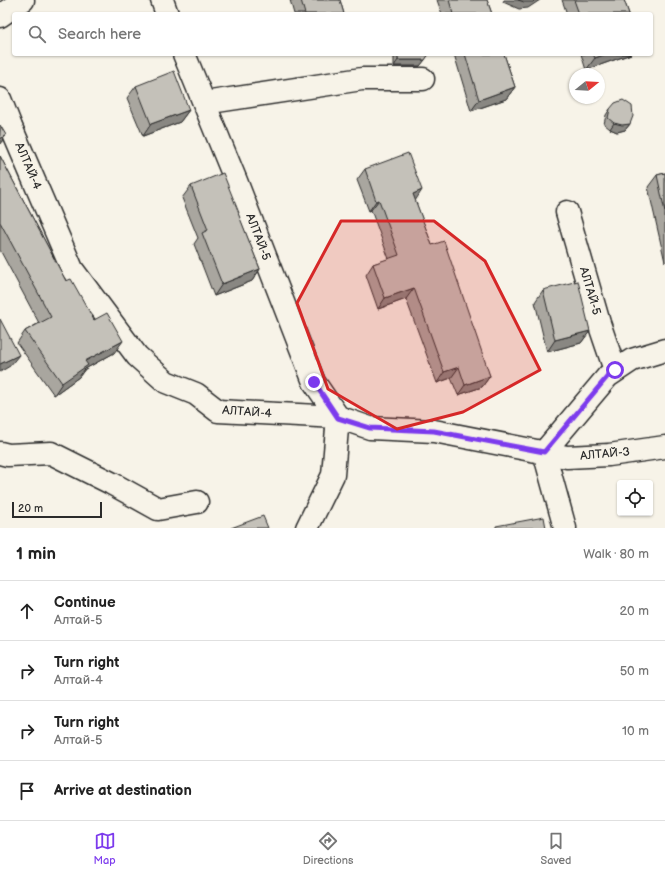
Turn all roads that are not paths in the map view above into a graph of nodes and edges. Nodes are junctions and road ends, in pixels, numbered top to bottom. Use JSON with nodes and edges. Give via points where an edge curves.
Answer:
{"nodes":[{"id":1,"x":23,"y":0,"type":"edge"},
{"id":2,"x":162,"y":0,"type":"edge"},
{"id":3,"x":166,"y":12,"type":"edge"},
{"id":4,"x":0,"y":16,"type":"edge"},
{"id":5,"x":185,"y":56,"type":"edge"},
{"id":6,"x":423,"y":79,"type":"dead end"},
{"id":7,"x":0,"y":99,"type":"edge"},
{"id":8,"x":204,"y":103,"type":"junction"},
{"id":9,"x":567,"y":212,"type":"dead end"},
{"id":10,"x":665,"y":350,"type":"edge"},
{"id":11,"x":615,"y":370,"type":"junction"},
{"id":12,"x":338,"y":418,"type":"junction"},
{"id":13,"x":665,"y":447,"type":"edge"},
{"id":14,"x":544,"y":452,"type":"junction"},
{"id":15,"x":0,"y":453,"type":"edge"},
{"id":16,"x":197,"y":502,"type":"dead end"},
{"id":17,"x":307,"y":528,"type":"edge"},
{"id":18,"x":565,"y":528,"type":"edge"}],
"edges":[{"from":1,"to":4,"type":"street"},
{"from":2,"to":3,"type":"street"},
{"from":5,"to":8,"type":"street","name":"АЛТАЙ-5"},
{"from":6,"to":8,"type":"street","via":[[362,79]]},
{"from":7,"to":12,"type":"street","name":"АЛТАЙ-4","via":[[72,269],[138,356],[166,382],[196,394],[218,411]]},
{"from":8,"to":12,"type":"street","name":"АЛТАЙ-5","via":[[314,382]]},
{"from":9,"to":11,"type":"street","name":"АЛТАЙ-5"},
{"from":10,"to":11,"type":"street","via":[[632,360]]},
{"from":11,"to":14,"type":"street"},
{"from":12,"to":14,"type":"street","name":"АЛТАЙ-4","via":[[370,428],[434,431]]},
{"from":12,"to":17,"type":"street","via":[[333,474]]},
{"from":13,"to":14,"type":"street","name":"АЛТАЙ-3","via":[[609,455],[568,457]]},
{"from":14,"to":18,"type":"street"},
{"from":15,"to":16,"type":"street","via":[[51,453],[111,482],[158,509]]}]}
